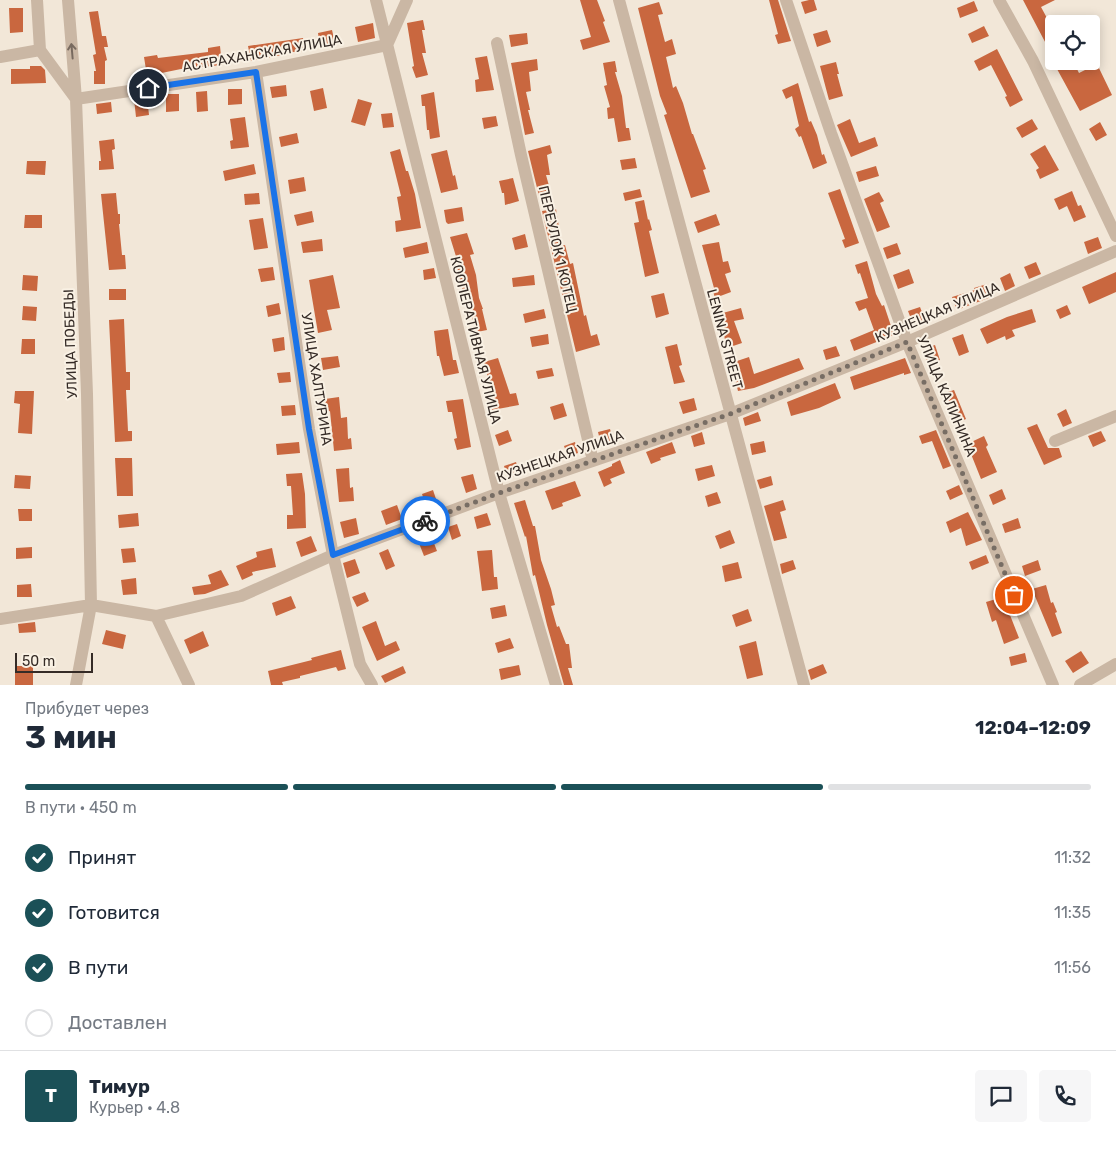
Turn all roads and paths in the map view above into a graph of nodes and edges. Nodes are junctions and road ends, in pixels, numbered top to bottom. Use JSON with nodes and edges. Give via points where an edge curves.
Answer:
{"nodes":[{"id":1,"x":37,"y":0,"type":"edge"},
{"id":2,"x":68,"y":0,"type":"edge"},
{"id":3,"x":376,"y":0,"type":"edge"},
{"id":4,"x":407,"y":0,"type":"edge"},
{"id":5,"x":618,"y":0,"type":"edge"},
{"id":6,"x":786,"y":0,"type":"edge"},
{"id":7,"x":999,"y":0,"type":"edge"},
{"id":8,"x":497,"y":43,"type":"dead end"},
{"id":9,"x":388,"y":45,"type":"junction"},
{"id":10,"x":40,"y":50,"type":"junction"},
{"id":11,"x":0,"y":57,"type":"edge"},
{"id":12,"x":256,"y":72,"type":"junction"},
{"id":13,"x":76,"y":99,"type":"junction"},
{"id":14,"x":1116,"y":236,"type":"edge"},
{"id":15,"x":1116,"y":251,"type":"edge"},
{"id":16,"x":907,"y":342,"type":"junction"},
{"id":17,"x":730,"y":414,"type":"junction"},
{"id":18,"x":1116,"y":416,"type":"edge"},
{"id":19,"x":1055,"y":441,"type":"dead end"},
{"id":20,"x":593,"y":461,"type":"junction"},
{"id":21,"x":499,"y":493,"type":"junction"},
{"id":22,"x":333,"y":555,"type":"junction"},
{"id":23,"x":92,"y":605,"type":"junction"},
{"id":24,"x":156,"y":616,"type":"junction"},
{"id":25,"x":0,"y":619,"type":"edge"},
{"id":26,"x":1116,"y":664,"type":"edge"},
{"id":27,"x":76,"y":685,"type":"edge"},
{"id":28,"x":188,"y":685,"type":"edge"},
{"id":29,"x":372,"y":685,"type":"edge"},
{"id":30,"x":556,"y":685,"type":"edge"},
{"id":31,"x":804,"y":685,"type":"edge"},
{"id":32,"x":1053,"y":685,"type":"edge"},
{"id":33,"x":1080,"y":685,"type":"edge"}],
"edges":[{"from":1,"to":10,"type":"street"},
{"from":13,"to":2,"type":"street","name":"УЛИЦА ПОБЕДЫ","one_way":true},
{"from":3,"to":9,"type":"street","name":"КООПЕРАТИВНАЯ УЛИЦА"},
{"from":4,"to":9,"type":"street"},
{"from":5,"to":17,"type":"street","name":"LENINA STREET"},
{"from":6,"to":16,"type":"street","name":"УЛИЦА КАЛИНИНА"},
{"from":7,"to":14,"type":"street","via":[[1033,61]]},
{"from":8,"to":20,"type":"street","name":"ПЕРЕУЛОК 1 КОТЕЦ","via":[[520,155]]},
{"from":9,"to":12,"type":"street","name":"АСТРАХАНСКАЯ УЛИЦА"},
{"from":9,"to":21,"type":"street","name":"КООПЕРАТИВНАЯ УЛИЦА"},
{"from":10,"to":11,"type":"street"},
{"from":10,"to":13,"type":"street"},
{"from":12,"to":13,"type":"street","name":"АСТРАХАНСКАЯ УЛИЦА"},
{"from":12,"to":22,"type":"street","name":"УЛИЦА ХАЛТУРИНА","via":[[309,429]]},
{"from":13,"to":23,"type":"street","name":"УЛИЦА ПОБЕДЫ"},
{"from":15,"to":16,"type":"street","name":"КУЗНЕЦКАЯ УЛИЦА"},
{"from":16,"to":17,"type":"street","name":"КУЗНЕЦКАЯ УЛИЦА"},
{"from":16,"to":32,"type":"street","name":"УЛИЦА КАЛИНИНА"},
{"from":17,"to":20,"type":"street","name":"КУЗНЕЦКАЯ УЛИЦА"},
{"from":17,"to":31,"type":"street","name":"LENINA STREET"},
{"from":18,"to":19,"type":"street"},
{"from":20,"to":21,"type":"street","name":"КУЗНЕЦКАЯ УЛИЦА"},
{"from":21,"to":22,"type":"street","name":"КУЗНЕЦКАЯ УЛИЦА"},
{"from":21,"to":30,"type":"street","name":"КООПЕРАТИВНАЯ УЛИЦА"},
{"from":22,"to":24,"type":"street","name":"КУЗНЕЦКАЯ УЛИЦА","via":[[241,596]]},
{"from":22,"to":29,"type":"street","name":"УЛИЦА ХАЛТУРИНА","via":[[360,664]]},
{"from":23,"to":24,"type":"street","name":"КУЗНЕЦКАЯ УЛИЦА"},
{"from":23,"to":25,"type":"street","name":"КУЗНЕЦКАЯ УЛИЦА"},
{"from":23,"to":27,"type":"street","name":"УЛИЦА ПОБЕДЫ"},
{"from":24,"to":28,"type":"street"},
{"from":26,"to":33,"type":"street"}]}
